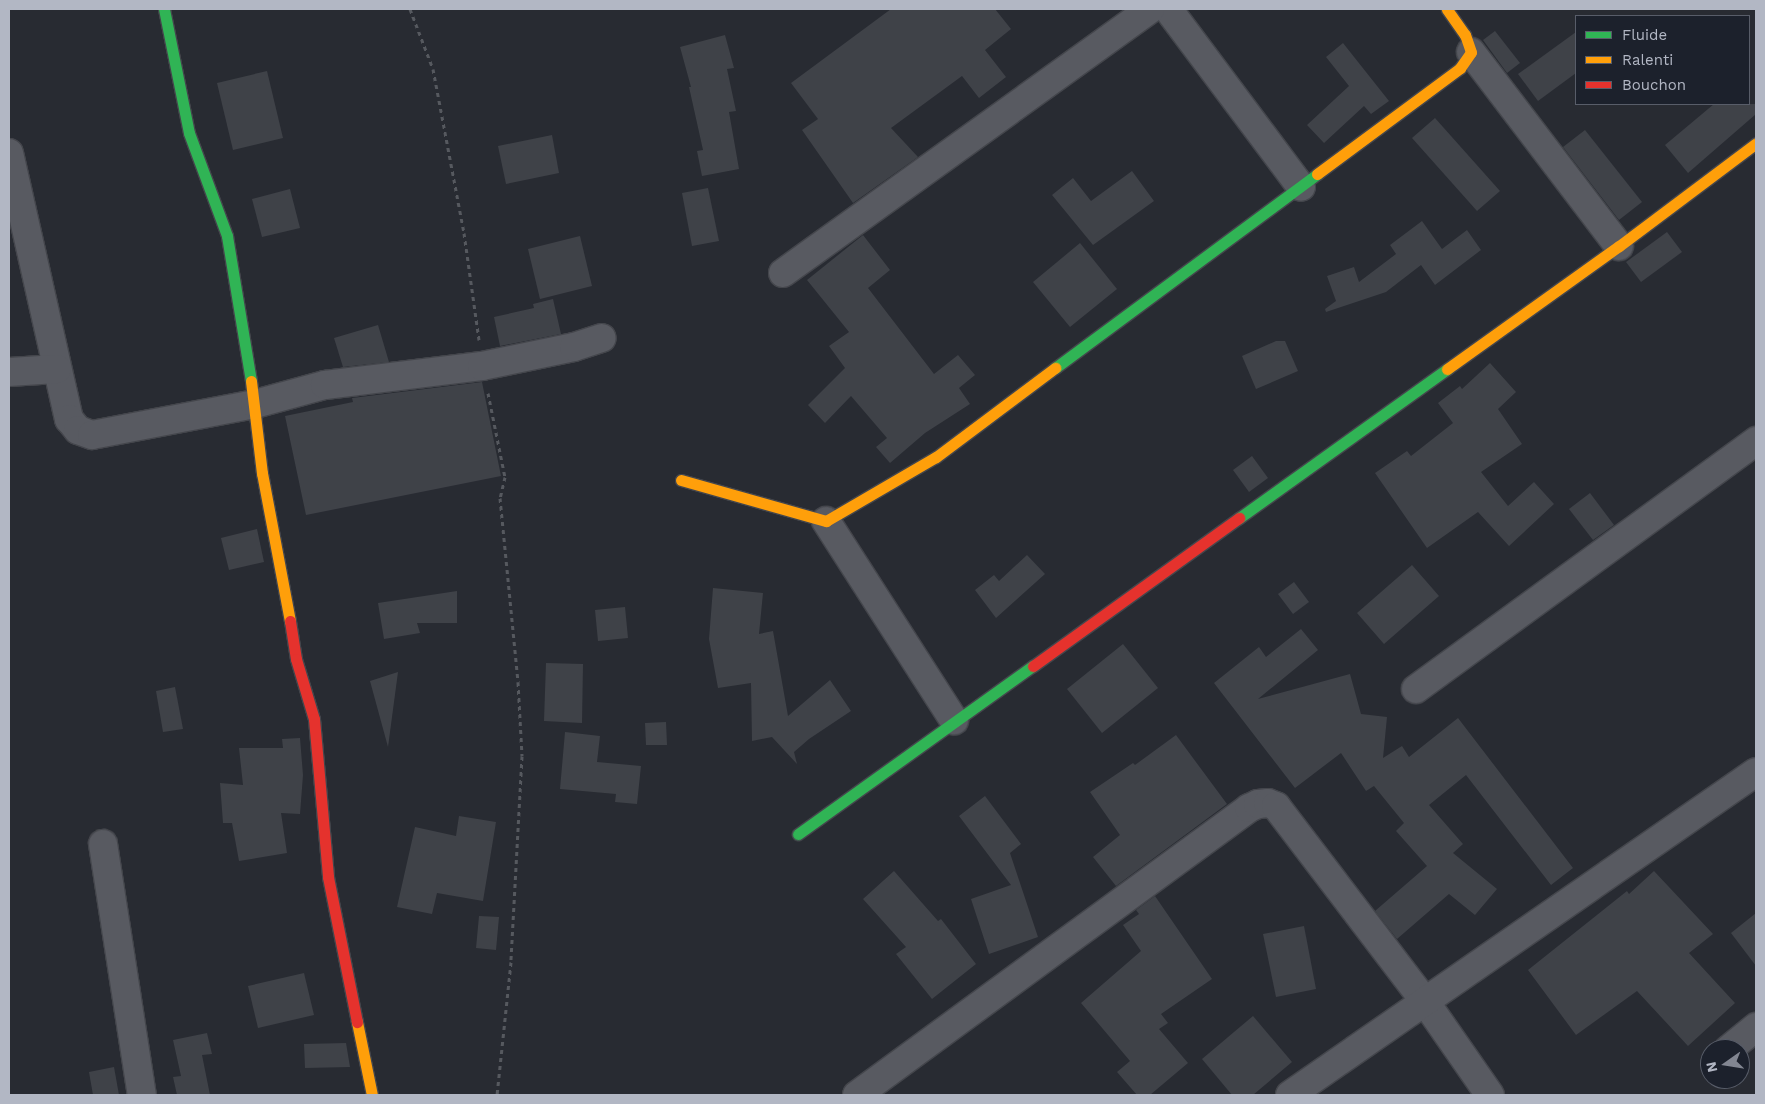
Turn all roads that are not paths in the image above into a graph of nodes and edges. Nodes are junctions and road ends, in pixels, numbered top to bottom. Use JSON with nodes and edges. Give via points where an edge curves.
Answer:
{"nodes":[{"id":1,"x":164,"y":9,"type":"edge"},
{"id":2,"x":1150,"y":9,"type":"edge"},
{"id":3,"x":1168,"y":9,"type":"edge"},
{"id":4,"x":1447,"y":9,"type":"edge"},
{"id":5,"x":1471,"y":52,"type":"junction"},
{"id":6,"x":1756,"y":143,"type":"edge"},
{"id":7,"x":9,"y":153,"type":"edge"},
{"id":8,"x":1301,"y":188,"type":"junction"},
{"id":9,"x":1619,"y":246,"type":"junction"},
{"id":10,"x":783,"y":273,"type":"dead end"},
{"id":11,"x":602,"y":338,"type":"dead end"},
{"id":12,"x":57,"y":369,"type":"junction"},
{"id":13,"x":9,"y":372,"type":"edge"},
{"id":14,"x":255,"y":404,"type":"junction"},
{"id":15,"x":1756,"y":441,"type":"edge"},
{"id":16,"x":681,"y":480,"type":"dead end"},
{"id":17,"x":826,"y":521,"type":"junction"},
{"id":18,"x":1416,"y":689,"type":"dead end"},
{"id":19,"x":954,"y":720,"type":"junction"},
{"id":20,"x":1756,"y":772,"type":"edge"},
{"id":21,"x":798,"y":834,"type":"dead end"},
{"id":22,"x":103,"y":844,"type":"dead end"},
{"id":23,"x":1426,"y":1003,"type":"junction"},
{"id":24,"x":1756,"y":1027,"type":"edge"},
{"id":25,"x":1741,"y":1039,"type":"edge"},
{"id":26,"x":142,"y":1095,"type":"edge"},
{"id":27,"x":372,"y":1095,"type":"edge"},
{"id":28,"x":857,"y":1095,"type":"edge"},
{"id":29,"x":1290,"y":1095,"type":"edge"},
{"id":30,"x":1490,"y":1095,"type":"edge"}],
"edges":[{"from":1,"to":14,"type":"street","via":[[189,133],[227,236]]},
{"from":2,"to":10,"type":"street"},
{"from":3,"to":8,"type":"street"},
{"from":4,"to":5,"type":"street","via":[[1465,35]]},
{"from":5,"to":8,"type":"street","via":[[1460,68]]},
{"from":5,"to":9,"type":"street"},
{"from":6,"to":9,"type":"street"},
{"from":7,"to":12,"type":"street"},
{"from":8,"to":17,"type":"street","via":[[936,457]]},
{"from":9,"to":19,"type":"street"},
{"from":11,"to":14,"type":"street","via":[[482,366],[326,385]]},
{"from":12,"to":13,"type":"street"},
{"from":12,"to":14,"type":"street","via":[[69,419],[78,430],[92,435]]},
{"from":14,"to":27,"type":"street","via":[[262,473],[296,659],[314,719],[328,877]]},
{"from":15,"to":18,"type":"street"},
{"from":16,"to":17,"type":"street"},
{"from":17,"to":19,"type":"street"},
{"from":19,"to":21,"type":"street"},
{"from":20,"to":23,"type":"street"},
{"from":22,"to":26,"type":"street"},
{"from":23,"to":28,"type":"street","via":[[1276,806],[1258,804],[1248,808]]},
{"from":23,"to":29,"type":"street"},
{"from":23,"to":30,"type":"street"},
{"from":24,"to":25,"type":"street"}]}
